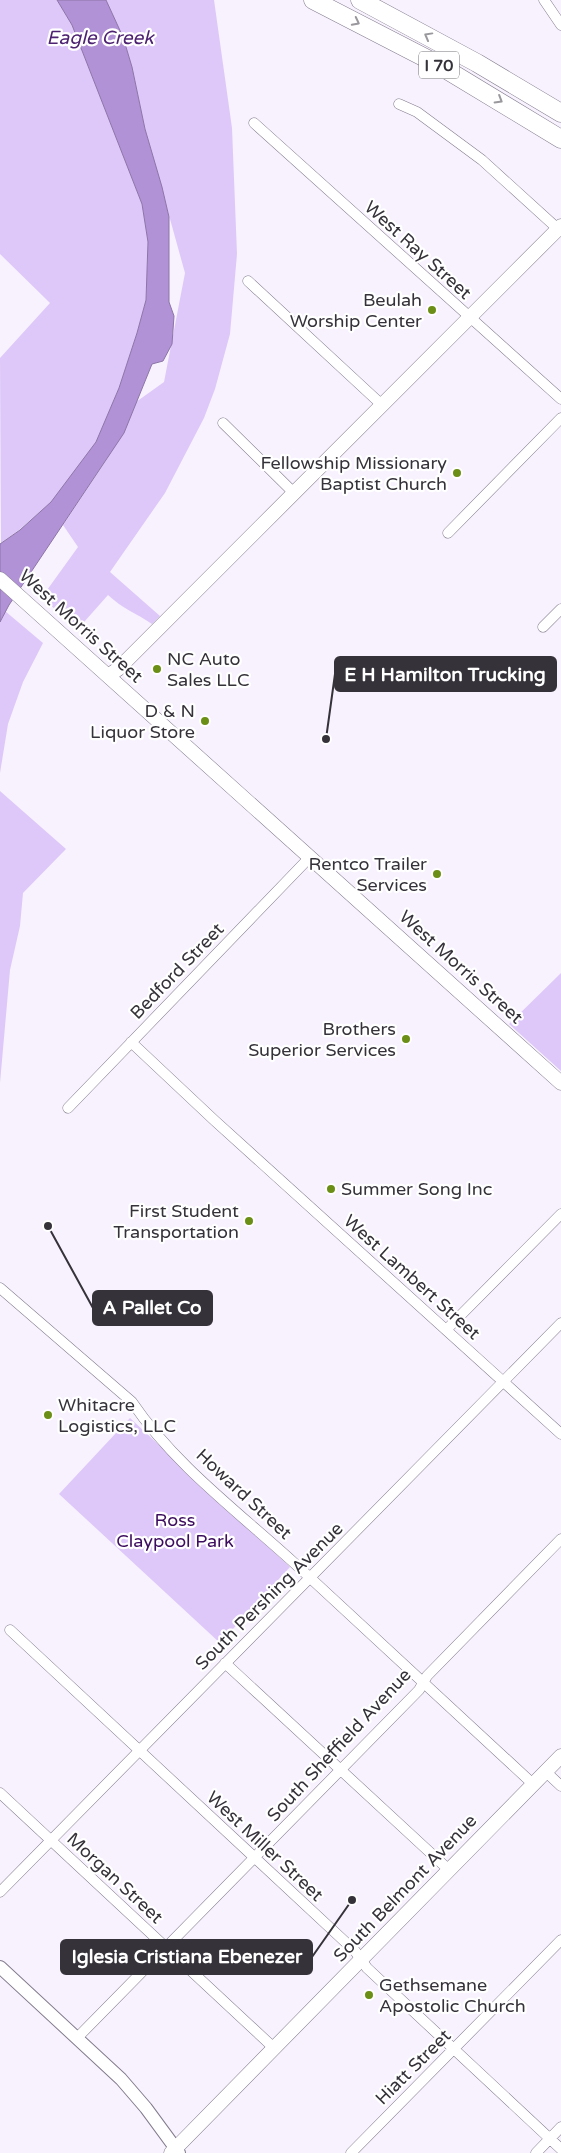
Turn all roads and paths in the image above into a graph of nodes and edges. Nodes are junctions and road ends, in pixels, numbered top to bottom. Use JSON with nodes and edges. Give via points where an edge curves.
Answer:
{"nodes":[{"id":1,"x":313,"y":0,"type":"edge"},
{"id":2,"x":360,"y":0,"type":"edge"},
{"id":3,"x":544,"y":0,"type":"edge"},
{"id":4,"x":561,"y":25,"type":"edge"},
{"id":5,"x":399,"y":104,"type":"dead end"},
{"id":6,"x":561,"y":113,"type":"edge"},
{"id":7,"x":254,"y":123,"type":"dead end"},
{"id":8,"x":561,"y":138,"type":"edge"},
{"id":9,"x":559,"y":227,"type":"edge"},
{"id":10,"x":248,"y":281,"type":"dead end"},
{"id":11,"x":469,"y":318,"type":"junction"},
{"id":12,"x":561,"y":400,"type":"edge"},
{"id":13,"x":382,"y":405,"type":"junction"},
{"id":14,"x":561,"y":418,"type":"edge"},
{"id":15,"x":224,"y":423,"type":"dead end"},
{"id":16,"x":294,"y":493,"type":"junction"},
{"id":17,"x":448,"y":533,"type":"dead end"},
{"id":18,"x":0,"y":579,"type":"edge"},
{"id":19,"x":561,"y":609,"type":"edge"},
{"id":20,"x":543,"y":627,"type":"dead end"},
{"id":21,"x":108,"y":676,"type":"junction"},
{"id":22,"x":310,"y":857,"type":"junction"},
{"id":23,"x":131,"y":1042,"type":"junction"},
{"id":24,"x":561,"y":1083,"type":"edge"},
{"id":25,"x":68,"y":1108,"type":"dead end"},
{"id":26,"x":561,"y":1214,"type":"edge"},
{"id":27,"x":0,"y":1288,"type":"edge"},
{"id":28,"x":561,"y":1322,"type":"edge"},
{"id":29,"x":446,"y":1330,"type":"junction"},
{"id":30,"x":503,"y":1381,"type":"junction"},
{"id":31,"x":561,"y":1434,"type":"edge"},
{"id":32,"x":561,"y":1539,"type":"edge"},
{"id":33,"x":310,"y":1577,"type":"junction"},
{"id":34,"x":10,"y":1630,"type":"dead end"},
{"id":35,"x":226,"y":1663,"type":"junction"},
{"id":36,"x":423,"y":1683,"type":"junction"},
{"id":37,"x":140,"y":1750,"type":"junction"},
{"id":38,"x":561,"y":1756,"type":"edge"},
{"id":39,"x":340,"y":1770,"type":"junction"},
{"id":40,"x":546,"y":1772,"type":"junction"},
{"id":41,"x":533,"y":1784,"type":"junction"},
{"id":42,"x":561,"y":1786,"type":"edge"},
{"id":43,"x":0,"y":1793,"type":"edge"},
{"id":44,"x":50,"y":1840,"type":"junction"},
{"id":45,"x":254,"y":1858,"type":"junction"},
{"id":46,"x":449,"y":1870,"type":"junction"},
{"id":47,"x":0,"y":1892,"type":"edge"},
{"id":48,"x":561,"y":1940,"type":"edge"},
{"id":49,"x":166,"y":1948,"type":"junction"},
{"id":50,"x":362,"y":1960,"type":"junction"},
{"id":51,"x":0,"y":1967,"type":"edge"},
{"id":52,"x":77,"y":2038,"type":"junction"},
{"id":53,"x":274,"y":2048,"type":"junction"},
{"id":54,"x":454,"y":2049,"type":"junction"},
{"id":55,"x":561,"y":2127,"type":"edge"},
{"id":56,"x":550,"y":2138,"type":"junction"},
{"id":57,"x":561,"y":2149,"type":"edge"},
{"id":58,"x":175,"y":2151,"type":"edge"},
{"id":59,"x":351,"y":2153,"type":"edge"},
{"id":60,"x":536,"y":2153,"type":"edge"}],
"edges":[{"from":1,"to":8,"type":"highway","number":"I 70","one_way":true,"via":[[437,64]]},
{"from":6,"to":2,"type":"highway","number":"I 70","one_way":true},
{"from":3,"to":4,"type":"street"},
{"from":5,"to":9,"type":"street","via":[[417,112],[482,160]]},
{"from":7,"to":11,"type":"street","name":"West Ray Street"},
{"from":9,"to":11,"type":"main road"},
{"from":10,"to":13,"type":"street"},
{"from":11,"to":12,"type":"street","name":"West Ray Street"},
{"from":11,"to":13,"type":"main road"},
{"from":13,"to":16,"type":"main road"},
{"from":14,"to":17,"type":"street"},
{"from":15,"to":16,"type":"street"},
{"from":16,"to":21,"type":"main road"},
{"from":18,"to":21,"type":"main road","name":"West Morris Street"},
{"from":19,"to":20,"type":"street"},
{"from":21,"to":22,"type":"main road","name":"West Morris Street"},
{"from":22,"to":23,"type":"street","name":"Bedford Street"},
{"from":22,"to":24,"type":"main road","name":"West Morris Street"},
{"from":23,"to":25,"type":"street","name":"Bedford Street"},
{"from":23,"to":29,"type":"street","name":"West Lambert Street"},
{"from":26,"to":29,"type":"street"},
{"from":27,"to":33,"type":"street","name":"Howard Street","via":[[132,1402],[146,1423],[202,1481]]},
{"from":28,"to":30,"type":"street","name":"South Pershing Avenue"},
{"from":29,"to":30,"type":"street","name":"West Lambert Street"},
{"from":30,"to":31,"type":"street","name":"West Lambert Street"},
{"from":30,"to":33,"type":"street","name":"South Pershing Avenue"},
{"from":32,"to":36,"type":"street","name":"South Sheffield Avenue"},
{"from":33,"to":35,"type":"street","name":"South Pershing Avenue"},
{"from":33,"to":36,"type":"street","name":"Howard Street"},
{"from":34,"to":37,"type":"street","name":"West Miller Street"},
{"from":35,"to":37,"type":"street","name":"South Pershing Avenue"},
{"from":35,"to":39,"type":"street"},
{"from":36,"to":39,"type":"street","name":"South Sheffield Avenue"},
{"from":36,"to":41,"type":"street","name":"Howard Street"},
{"from":37,"to":44,"type":"street","name":"South Pershing Avenue"},
{"from":37,"to":45,"type":"street","name":"West Miller Street"},
{"from":38,"to":40,"type":"main road","name":"South Belmont Avenue"},
{"from":39,"to":45,"type":"street","name":"South Sheffield Avenue"},
{"from":39,"to":46,"type":"street"},
{"from":40,"to":41,"type":"main road","name":"South Belmont Avenue"},
{"from":40,"to":42,"type":"street"},
{"from":41,"to":46,"type":"main road","name":"South Belmont Avenue"},
{"from":43,"to":44,"type":"street","name":"Morgan Street"},
{"from":44,"to":47,"type":"street","name":"South Pershing Avenue"},
{"from":44,"to":49,"type":"street","name":"Morgan Street"},
{"from":45,"to":49,"type":"street","name":"South Sheffield Avenue"},
{"from":45,"to":50,"type":"street","name":"West Miller Street"},
{"from":46,"to":50,"type":"main road","name":"South Belmont Avenue"},
{"from":48,"to":54,"type":"street","name":"Hiatt Street"},
{"from":49,"to":52,"type":"street","name":"South Sheffield Avenue"},
{"from":49,"to":53,"type":"street","name":"Morgan Street"},
{"from":50,"to":53,"type":"main road","name":"South Belmont Avenue"},
{"from":50,"to":54,"type":"street","name":"West Miller Street"},
{"from":51,"to":52,"type":"street"},
{"from":52,"to":58,"type":"street","via":[[155,2118]]},
{"from":53,"to":58,"type":"main road","name":"South Belmont Avenue"},
{"from":54,"to":56,"type":"street","name":"West Miller Street"},
{"from":54,"to":59,"type":"street","name":"Hiatt Street"},
{"from":55,"to":56,"type":"street"},
{"from":56,"to":57,"type":"street","name":"West Miller Street"},
{"from":56,"to":60,"type":"street"}]}
